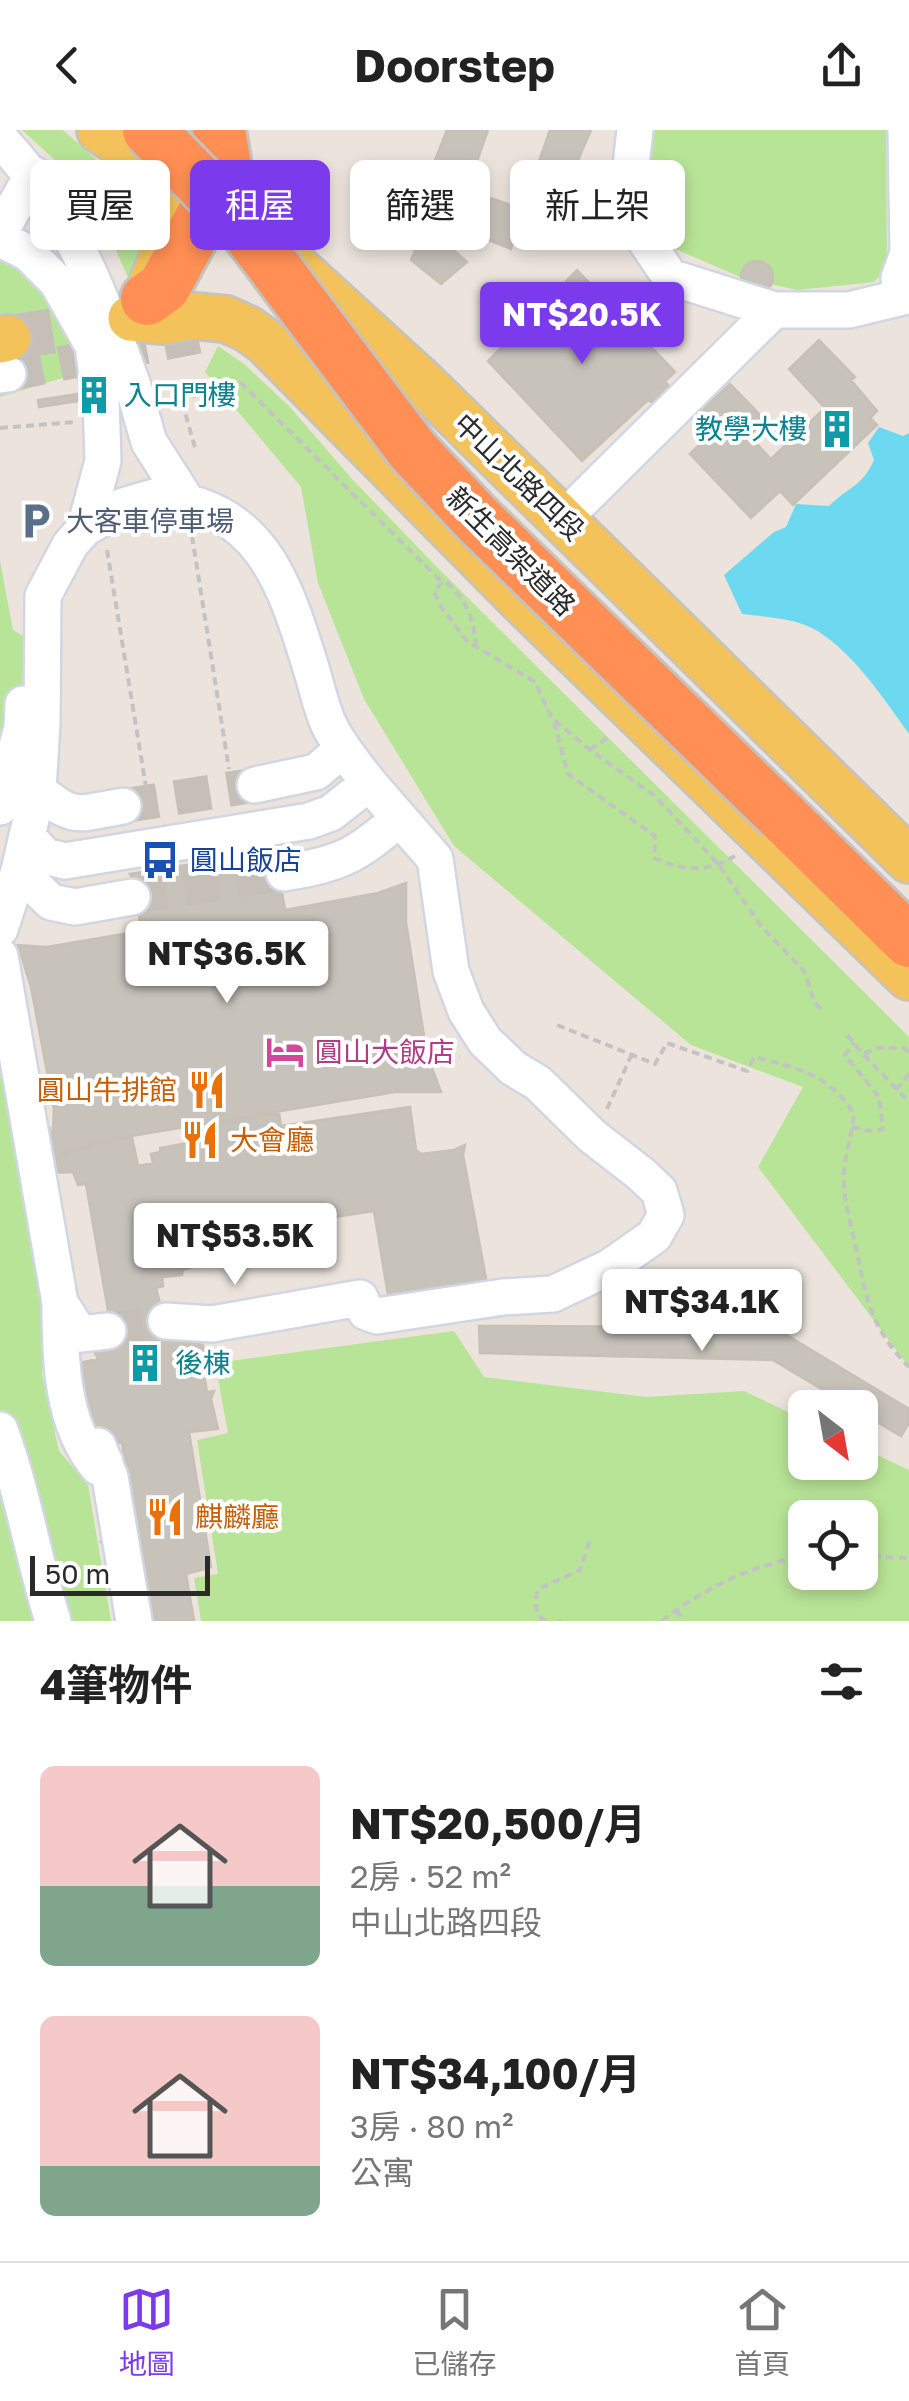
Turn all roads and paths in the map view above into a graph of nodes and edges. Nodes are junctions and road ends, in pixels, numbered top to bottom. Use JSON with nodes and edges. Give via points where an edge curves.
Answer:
{"nodes":[{"id":1,"x":635,"y":130,"type":"edge"},
{"id":2,"x":906,"y":130,"type":"edge"},
{"id":3,"x":124,"y":131,"type":"edge"},
{"id":4,"x":0,"y":139,"type":"edge"},
{"id":5,"x":205,"y":160,"type":"edge"},
{"id":6,"x":30,"y":171,"type":"edge"},
{"id":7,"x":30,"y":180,"type":"edge"},
{"id":8,"x":190,"y":218,"type":"edge"},
{"id":9,"x":0,"y":235,"type":"edge"},
{"id":10,"x":80,"y":250,"type":"edge"},
{"id":11,"x":280,"y":250,"type":"edge"},
{"id":12,"x":297,"y":250,"type":"edge"},
{"id":13,"x":906,"y":308,"type":"edge"},
{"id":14,"x":774,"y":310,"type":"junction"},
{"id":15,"x":137,"y":312,"type":"junction"},
{"id":16,"x":198,"y":336,"type":"tunnel mouth"},
{"id":17,"x":114,"y":397,"type":"junction"},
{"id":18,"x":0,"y":428,"type":"edge"},
{"id":19,"x":196,"y":450,"type":"dead end"},
{"id":20,"x":186,"y":500,"type":"junction"},
{"id":21,"x":562,"y":519,"type":"junction"},
{"id":22,"x":94,"y":524,"type":"junction"},
{"id":23,"x":442,"y":582,"type":"junction"},
{"id":24,"x":476,"y":647,"type":"junction"},
{"id":25,"x":41,"y":652,"type":"junction"},
{"id":26,"x":552,"y":718,"type":"junction"},
{"id":27,"x":605,"y":739,"type":"dead end"},
{"id":28,"x":226,"y":748,"type":"dead end"},
{"id":29,"x":343,"y":750,"type":"junction"},
{"id":30,"x":590,"y":750,"type":"junction"},
{"id":31,"x":142,"y":762,"type":"dead end"},
{"id":32,"x":369,"y":783,"type":"junction"},
{"id":33,"x":255,"y":785,"type":"tunnel mouth"},
{"id":34,"x":38,"y":790,"type":"junction"},
{"id":35,"x":123,"y":806,"type":"tunnel mouth"},
{"id":36,"x":0,"y":807,"type":"edge"},
{"id":37,"x":398,"y":819,"type":"junction"},
{"id":38,"x":27,"y":836,"type":"junction"},
{"id":39,"x":744,"y":852,"type":"dead end"},
{"id":40,"x":909,"y":860,"type":"edge"},
{"id":41,"x":718,"y":866,"type":"junction"},
{"id":42,"x":19,"y":871,"type":"junction"},
{"id":43,"x":284,"y":873,"type":"tunnel mouth"},
{"id":44,"x":132,"y":897,"type":"tunnel mouth"},
{"id":45,"x":902,"y":920,"type":"edge"},
{"id":46,"x":0,"y":929,"type":"edge"},
{"id":47,"x":0,"y":956,"type":"edge"},
{"id":48,"x":909,"y":977,"type":"edge"},
{"id":49,"x":909,"y":1001,"type":"edge"},
{"id":50,"x":822,"y":1010,"type":"dead end"},
{"id":51,"x":557,"y":1024,"type":"dead end"},
{"id":52,"x":847,"y":1035,"type":"dead end"},
{"id":53,"x":854,"y":1042,"type":"junction"},
{"id":54,"x":909,"y":1053,"type":"edge"},
{"id":55,"x":863,"y":1054,"type":"junction"},
{"id":56,"x":909,"y":1074,"type":"edge"},
{"id":57,"x":896,"y":1090,"type":"junction"},
{"id":58,"x":909,"y":1102,"type":"edge"},
{"id":59,"x":852,"y":1127,"type":"junction"},
{"id":60,"x":60,"y":1303,"type":"junction"},
{"id":61,"x":166,"y":1321,"type":"tunnel mouth"},
{"id":62,"x":909,"y":1367,"type":"edge"},
{"id":63,"x":0,"y":1430,"type":"edge"},
{"id":64,"x":105,"y":1462,"type":"junction"},
{"id":65,"x":591,"y":1537,"type":"dead end"},
{"id":66,"x":878,"y":1557,"type":"edge"},
{"id":67,"x":909,"y":1558,"type":"edge"},
{"id":68,"x":788,"y":1559,"type":"edge"},
{"id":69,"x":37,"y":1572,"type":"junction"},
{"id":70,"x":676,"y":1610,"type":"junction"},
{"id":71,"x":26,"y":1621,"type":"edge"},
{"id":72,"x":53,"y":1621,"type":"edge"},
{"id":73,"x":134,"y":1621,"type":"edge"},
{"id":74,"x":546,"y":1621,"type":"edge"},
{"id":75,"x":662,"y":1621,"type":"edge"},
{"id":76,"x":684,"y":1621,"type":"edge"}],
"edges":[{"from":1,"to":14,"type":"lane","via":[[629,183],[641,234],[670,277]]},
{"from":2,"to":13,"type":"lane","via":[[908,253],[899,278]]},
{"from":3,"to":5,"type":"main road","name":"中山北路四段"},
{"from":3,"to":15,"type":"main road","via":[[169,220],[166,254]]},
{"from":3,"to":45,"type":"highway","name":"新生高架道路","bridge":true,"via":[[244,227],[378,408],[476,518]]},
{"from":4,"to":6,"type":"lane"},
{"from":7,"to":9,"type":"lane"},
{"from":8,"to":15,"type":"highway","via":[[164,288]]},
{"from":9,"to":17,"type":"lane","via":[[57,282]]},
{"from":10,"to":17,"type":"lane","via":[[95,279]]},
{"from":11,"to":21,"type":"main road","name":"中山北路四段"},
{"from":12,"to":45,"type":"highway","name":"新生高架道路","via":[[447,446]]},
{"from":13,"to":14,"type":"lane"},
{"from":14,"to":21,"type":"lane"},
{"from":15,"to":48,"type":"main road","via":[[163,321],[226,319],[266,342]]},
{"from":16,"to":49,"type":"lane","via":[[227,341],[246,354]]},
{"from":17,"to":18,"type":"path"},
{"from":17,"to":20,"type":"lane"},
{"from":17,"to":22,"type":"lane"},
{"from":19,"to":23,"type":"path","via":[[182,402],[238,380]]},
{"from":20,"to":22,"type":"lane","via":[[154,497]]},
{"from":20,"to":28,"type":"path"},
{"from":20,"to":29,"type":"lane","via":[[252,538],[280,580],[328,724]]},
{"from":21,"to":40,"type":"main road","name":"中山北路四段"},
{"from":22,"to":25,"type":"lane","via":[[70,545],[43,596]]},
{"from":22,"to":31,"type":"path"},
{"from":23,"to":24,"type":"path","via":[[457,591],[474,618]]},
{"from":23,"to":24,"type":"path","via":[[434,592],[442,608]]},
{"from":24,"to":26,"type":"path","via":[[535,682]]},
{"from":25,"to":34,"type":"lane"},
{"from":25,"to":36,"type":"lane","via":[[25,682],[22,728]]},
{"from":26,"to":30,"type":"path"},
{"from":26,"to":41,"type":"path","via":[[568,774],[656,836],[654,858],[680,870]]},
{"from":27,"to":30,"type":"path"},
{"from":29,"to":32,"type":"lane"},
{"from":29,"to":33,"type":"lane","via":[[316,772]]},
{"from":30,"to":41,"type":"path","via":[[655,796]]},
{"from":32,"to":37,"type":"lane"},
{"from":32,"to":38,"type":"lane","via":[[309,822],[64,861],[45,856]]},
{"from":34,"to":35,"type":"lane","via":[[74,814]]},
{"from":34,"to":38,"type":"lane"},
{"from":37,"to":43,"type":"lane","via":[[333,864]]},
{"from":37,"to":61,"type":"lane","via":[[435,859],[451,971],[485,1041],[659,1191],[666,1215],[654,1236],[610,1268],[554,1294],[377,1316],[366,1312],[360,1298],[212,1324]]},
{"from":38,"to":42,"type":"lane"},
{"from":39,"to":41,"type":"path"},
{"from":41,"to":50,"type":"path","via":[[804,972]]},
{"from":42,"to":44,"type":"lane","via":[[51,902],[75,907]]},
{"from":42,"to":46,"type":"lane"},
{"from":47,"to":60,"type":"lane"},
{"from":51,"to":59,"type":"path","via":[[655,1064],[667,1043],[747,1070],[754,1057],[803,1067],[843,1097],[854,1114]]},
{"from":52,"to":53,"type":"path"},
{"from":53,"to":55,"type":"path"},
{"from":53,"to":59,"type":"path","via":[[845,1055],[878,1098],[883,1129]]},
{"from":54,"to":55,"type":"path","via":[[877,1048]]},
{"from":55,"to":57,"type":"path"},
{"from":56,"to":57,"type":"path"},
{"from":57,"to":58,"type":"path"},
{"from":59,"to":62,"type":"path","via":[[843,1180],[862,1287],[884,1336]]},
{"from":60,"to":64,"type":"lane","via":[[60,1353],[76,1438],[98,1467]]},
{"from":60,"to":64,"type":"lane","via":[[94,1332],[76,1346]]},
{"from":63,"to":69,"type":"lane"},
{"from":64,"to":73,"type":"lane"},
{"from":65,"to":74,"type":"path","via":[[580,1570],[538,1589],[535,1606]]},
{"from":66,"to":67,"type":"path"},
{"from":68,"to":70,"type":"path","via":[[728,1579]]},
{"from":69,"to":71,"type":"lane"},
{"from":69,"to":72,"type":"lane"},
{"from":70,"to":75,"type":"path"},
{"from":70,"to":76,"type":"path"}]}
